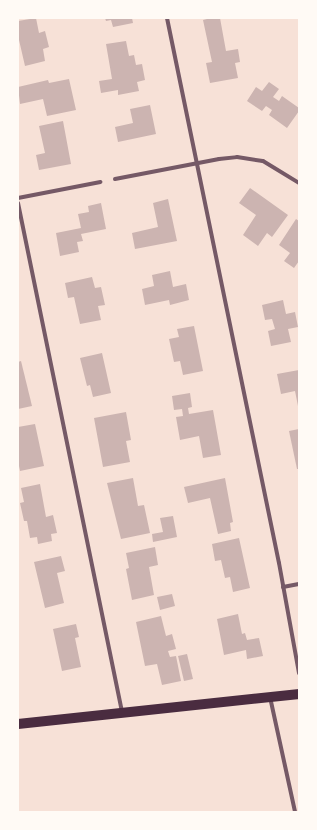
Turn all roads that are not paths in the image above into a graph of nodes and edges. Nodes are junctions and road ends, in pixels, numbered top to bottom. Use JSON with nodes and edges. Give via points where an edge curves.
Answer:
{"nodes":[{"id":1,"x":167,"y":18,"type":"edge"},
{"id":2,"x":197,"y":163,"type":"junction"},
{"id":3,"x":115,"y":179,"type":"dead end"},
{"id":4,"x":100,"y":182,"type":"dead end"},
{"id":5,"x":299,"y":183,"type":"edge"},
{"id":6,"x":18,"y":198,"type":"edge"},
{"id":7,"x":18,"y":203,"type":"edge"},
{"id":8,"x":299,"y":584,"type":"edge"},
{"id":9,"x":283,"y":587,"type":"junction"},
{"id":10,"x":299,"y":673,"type":"edge"},
{"id":11,"x":299,"y":694,"type":"edge"},
{"id":12,"x":270,"y":697,"type":"junction"},
{"id":13,"x":122,"y":713,"type":"junction"},
{"id":14,"x":18,"y":724,"type":"edge"},
{"id":15,"x":295,"y":812,"type":"edge"}],
"edges":[{"from":1,"to":2,"type":"street"},
{"from":2,"to":3,"type":"street"},
{"from":2,"to":5,"type":"street","via":[[225,158],[250,158],[272,166]]},
{"from":2,"to":9,"type":"street"},
{"from":4,"to":6,"type":"street"},
{"from":7,"to":13,"type":"street"},
{"from":8,"to":9,"type":"street"},
{"from":9,"to":10,"type":"street"},
{"from":11,"to":12,"type":"main road"},
{"from":12,"to":13,"type":"main road"},
{"from":12,"to":15,"type":"street"},
{"from":13,"to":14,"type":"main road"}]}
